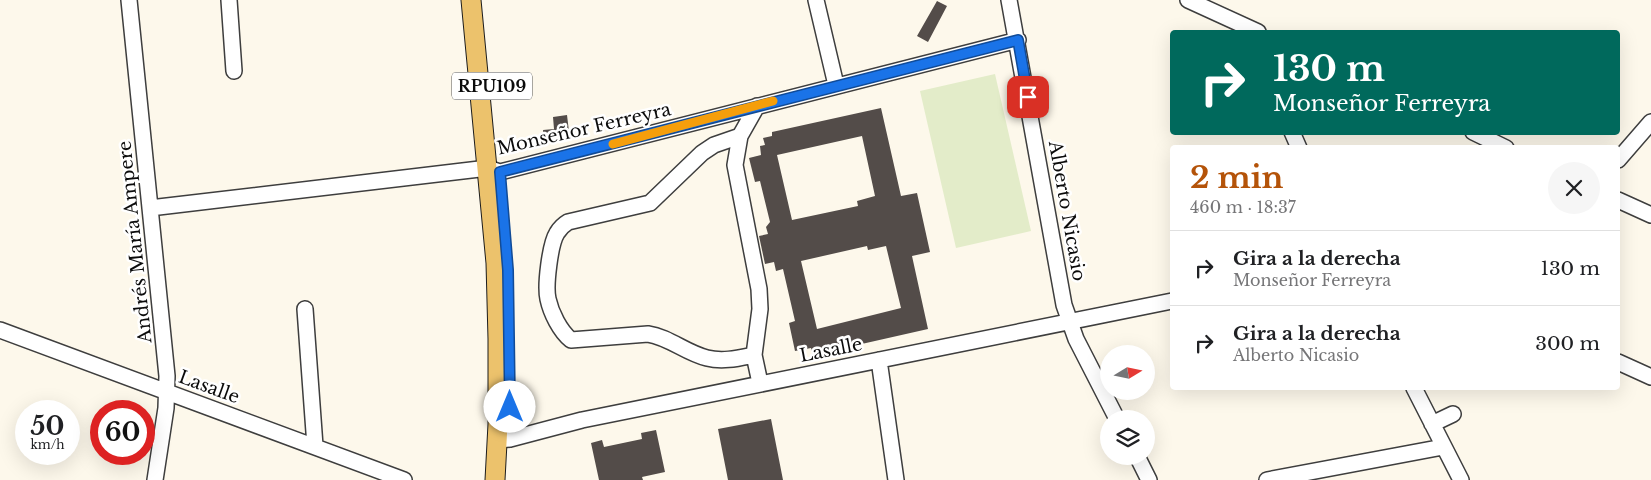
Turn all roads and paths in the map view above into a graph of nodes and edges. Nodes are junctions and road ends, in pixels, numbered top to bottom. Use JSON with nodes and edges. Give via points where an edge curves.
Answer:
{"nodes":[{"id":1,"x":129,"y":0,"type":"edge"},
{"id":2,"x":229,"y":0,"type":"edge"},
{"id":3,"x":471,"y":0,"type":"edge"},
{"id":4,"x":483,"y":0,"type":"edge"},
{"id":5,"x":816,"y":0,"type":"edge"},
{"id":6,"x":1009,"y":0,"type":"edge"},
{"id":7,"x":1188,"y":0,"type":"edge"},
{"id":8,"x":1244,"y":29,"type":"edge"},
{"id":9,"x":1018,"y":40,"type":"junction"},
{"id":10,"x":234,"y":71,"type":"dead end"},
{"id":11,"x":836,"y":85,"type":"junction"},
{"id":12,"x":757,"y":106,"type":"junction"},
{"id":13,"x":1651,"y":122,"type":"edge"},
{"id":14,"x":1479,"y":135,"type":"edge"},
{"id":15,"x":740,"y":136,"type":"junction"},
{"id":16,"x":1500,"y":145,"type":"edge"},
{"id":17,"x":1620,"y":158,"type":"edge"},
{"id":18,"x":494,"y":170,"type":"junction"},
{"id":19,"x":1620,"y":201,"type":"edge"},
{"id":20,"x":150,"y":208,"type":"junction"},
{"id":21,"x":1651,"y":215,"type":"edge"},
{"id":22,"x":1170,"y":301,"type":"edge"},
{"id":23,"x":305,"y":310,"type":"dead end"},
{"id":24,"x":1070,"y":322,"type":"junction"},
{"id":25,"x":0,"y":330,"type":"edge"},
{"id":26,"x":754,"y":356,"type":"junction"},
{"id":27,"x":878,"y":360,"type":"junction"},
{"id":28,"x":1620,"y":363,"type":"edge"},
{"id":29,"x":1651,"y":377,"type":"edge"},
{"id":30,"x":760,"y":383,"type":"junction"},
{"id":31,"x":1415,"y":390,"type":"edge"},
{"id":32,"x":167,"y":392,"type":"junction"},
{"id":33,"x":1112,"y":410,"type":"edge"},
{"id":34,"x":1453,"y":414,"type":"dead end"},
{"id":35,"x":1432,"y":424,"type":"junction"},
{"id":36,"x":504,"y":440,"type":"junction"},
{"id":37,"x":315,"y":446,"type":"junction"},
{"id":38,"x":1443,"y":447,"type":"junction"},
{"id":39,"x":1142,"y":465,"type":"edge"},
{"id":40,"x":155,"y":480,"type":"edge"},
{"id":41,"x":404,"y":480,"type":"edge"},
{"id":42,"x":495,"y":480,"type":"edge"},
{"id":43,"x":507,"y":480,"type":"edge"},
{"id":44,"x":896,"y":480,"type":"edge"},
{"id":45,"x":1149,"y":480,"type":"edge"},
{"id":46,"x":1267,"y":480,"type":"edge"},
{"id":47,"x":1460,"y":480,"type":"edge"}],
"edges":[{"from":1,"to":20,"type":"street","name":"Andrés María Ampere"},
{"from":2,"to":10,"type":"street"},
{"from":3,"to":18,"type":"main road","number":"RPU109"},
{"from":4,"to":18,"type":"main road","number":"RPU109"},
{"from":5,"to":11,"type":"street"},
{"from":6,"to":9,"type":"street","name":"Alberto Nicasio"},
{"from":7,"to":8,"type":"street"},
{"from":9,"to":11,"type":"street","name":"Monseñor Ferreyra"},
{"from":9,"to":24,"type":"street","name":"Alberto Nicasio","via":[[1064,306]]},
{"from":11,"to":12,"type":"street","name":"Monseñor Ferreyra"},
{"from":12,"to":15,"type":"street"},
{"from":12,"to":18,"type":"street","name":"Monseñor Ferreyra"},
{"from":13,"to":17,"type":"street"},
{"from":14,"to":16,"type":"street"},
{"from":15,"to":26,"type":"street","via":[[735,165],[759,289]]},
{"from":15,"to":26,"type":"street","via":[[702,153],[650,203],[568,222],[561,227],[548,267],[547,292],[559,326],[571,340],[648,334],[705,358],[721,360]]},
{"from":18,"to":20,"type":"street","name":"Monseñor Ferreyra"},
{"from":18,"to":36,"type":"main road","number":"RPU109","via":[[510,298]]},
{"from":19,"to":21,"type":"street"},
{"from":20,"to":32,"type":"street","name":"Andrés María Ampere"},
{"from":22,"to":24,"type":"street","name":"Lasalle"},
{"from":23,"to":37,"type":"street"},
{"from":24,"to":27,"type":"street","name":"Lasalle"},
{"from":24,"to":33,"type":"street","name":"Alberto Nicasio"},
{"from":25,"to":32,"type":"street","name":"Lasalle"},
{"from":26,"to":30,"type":"street"},
{"from":27,"to":30,"type":"street","name":"Lasalle"},
{"from":27,"to":44,"type":"street"},
{"from":28,"to":29,"type":"street"},
{"from":30,"to":36,"type":"street","name":"Lasalle","via":[[582,420]]},
{"from":31,"to":35,"type":"street"},
{"from":32,"to":37,"type":"street","name":"Lasalle"},
{"from":32,"to":40,"type":"street","name":"Andrés María Ampere"},
{"from":34,"to":35,"type":"street"},
{"from":35,"to":38,"type":"street"},
{"from":36,"to":42,"type":"main road","number":"RPU109"},
{"from":36,"to":43,"type":"main road","number":"RPU109"},
{"from":37,"to":41,"type":"street","name":"Lasalle"},
{"from":38,"to":46,"type":"street"},
{"from":38,"to":47,"type":"street"},
{"from":39,"to":45,"type":"street"}]}
